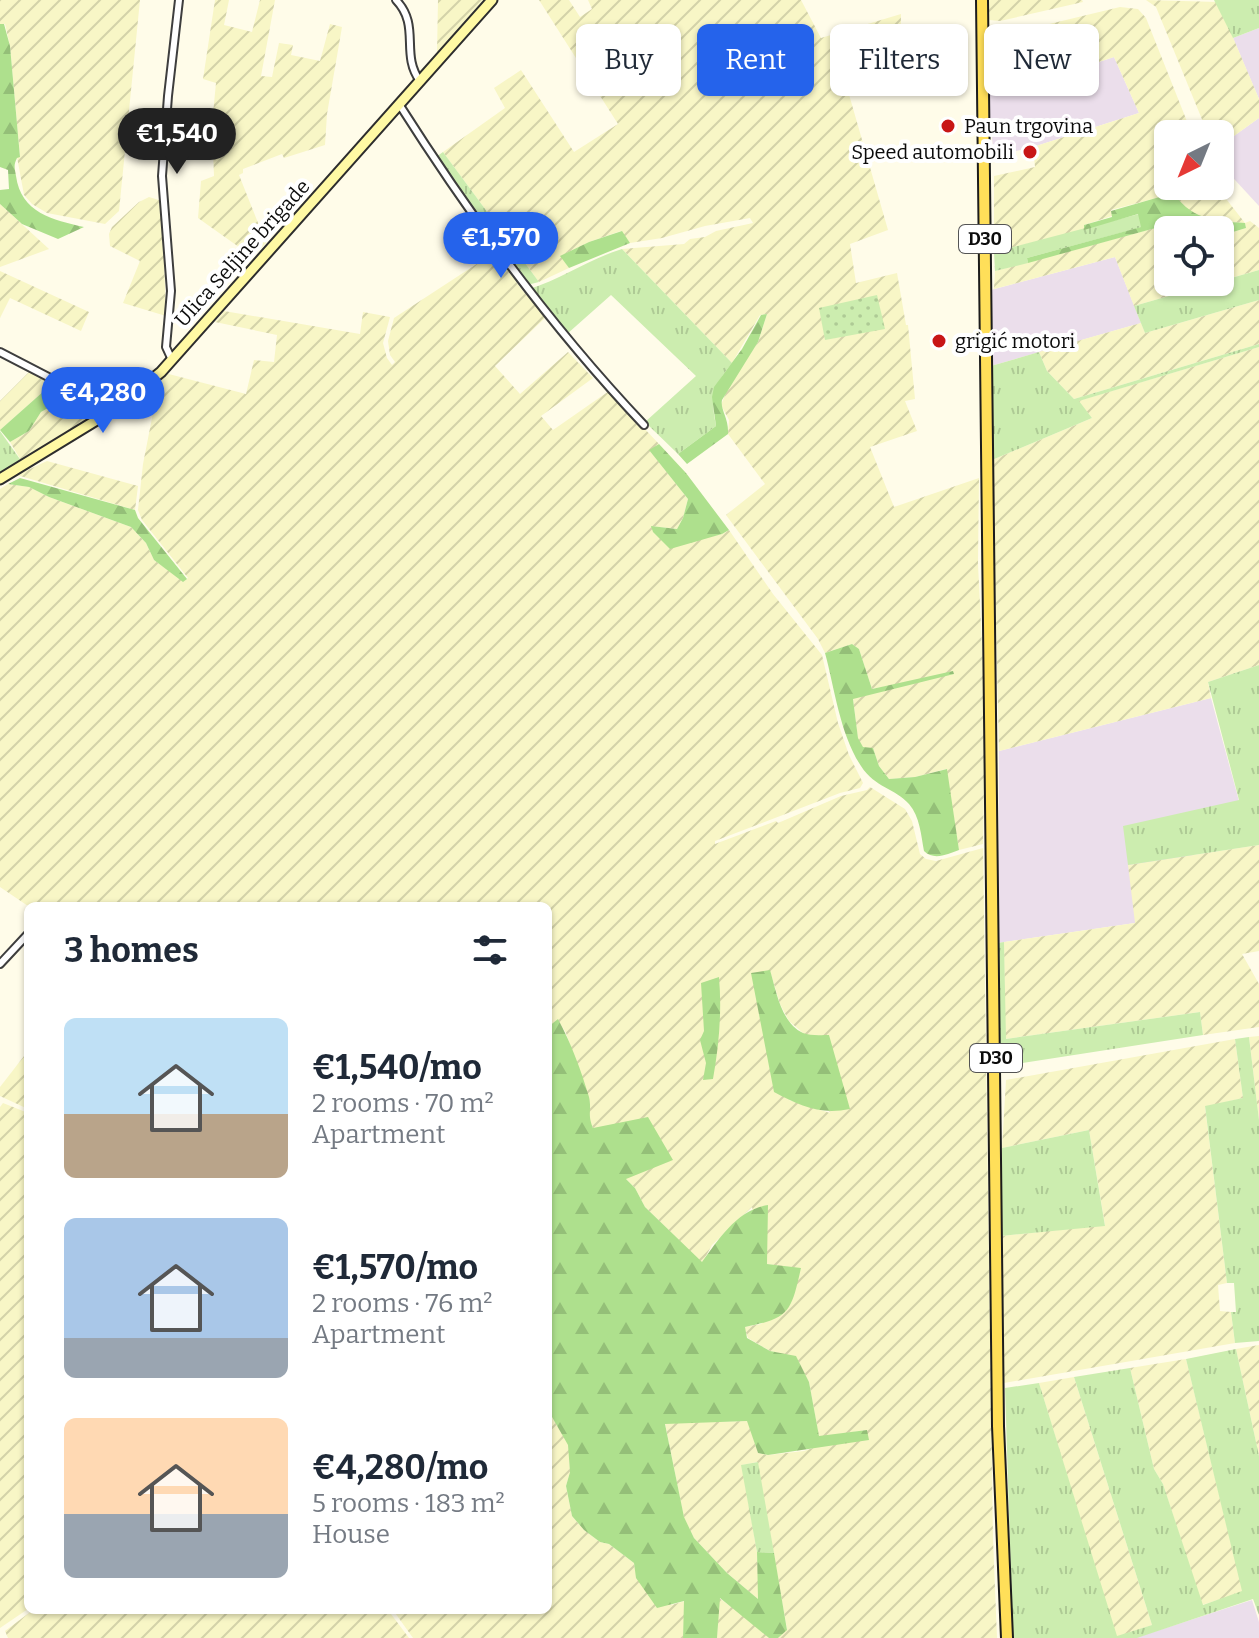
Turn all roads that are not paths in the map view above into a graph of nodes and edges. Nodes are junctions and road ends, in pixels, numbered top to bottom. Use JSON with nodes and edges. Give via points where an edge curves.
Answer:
{"nodes":[{"id":1,"x":179,"y":0,"type":"edge"},
{"id":2,"x":396,"y":0,"type":"edge"},
{"id":3,"x":492,"y":0,"type":"edge"},
{"id":4,"x":982,"y":0,"type":"edge"},
{"id":5,"x":420,"y":82,"type":"junction"},
{"id":6,"x":399,"y":104,"type":"junction"},
{"id":7,"x":0,"y":352,"type":"edge"},
{"id":8,"x":172,"y":360,"type":"junction"},
{"id":9,"x":118,"y":407,"type":"junction"},
{"id":10,"x":644,"y":425,"type":"dead end"},
{"id":11,"x":0,"y":479,"type":"edge"},
{"id":12,"x":24,"y":938,"type":"edge"},
{"id":13,"x":0,"y":964,"type":"edge"},
{"id":14,"x":1007,"y":1638,"type":"edge"}],
"edges":[{"from":1,"to":8,"type":"street","via":[[162,176],[171,291],[166,347]]},
{"from":2,"to":5,"type":"street","via":[[408,14],[411,65]]},
{"from":3,"to":5,"type":"main road","name":"Ulica Seljine brigade"},
{"from":4,"to":14,"type":"main road","number":"D30","via":[[998,1426]]},
{"from":5,"to":6,"type":"main road","name":"Ulica Seljine brigade"},
{"from":6,"to":8,"type":"main road","name":"Ulica Seljine brigade"},
{"from":6,"to":10,"type":"street","via":[[524,287]]},
{"from":7,"to":9,"type":"street"},
{"from":8,"to":9,"type":"main road","name":"Ulica Seljine brigade"},
{"from":9,"to":11,"type":"main road","name":"Ulica Seljine brigade"},
{"from":12,"to":13,"type":"street"}]}
